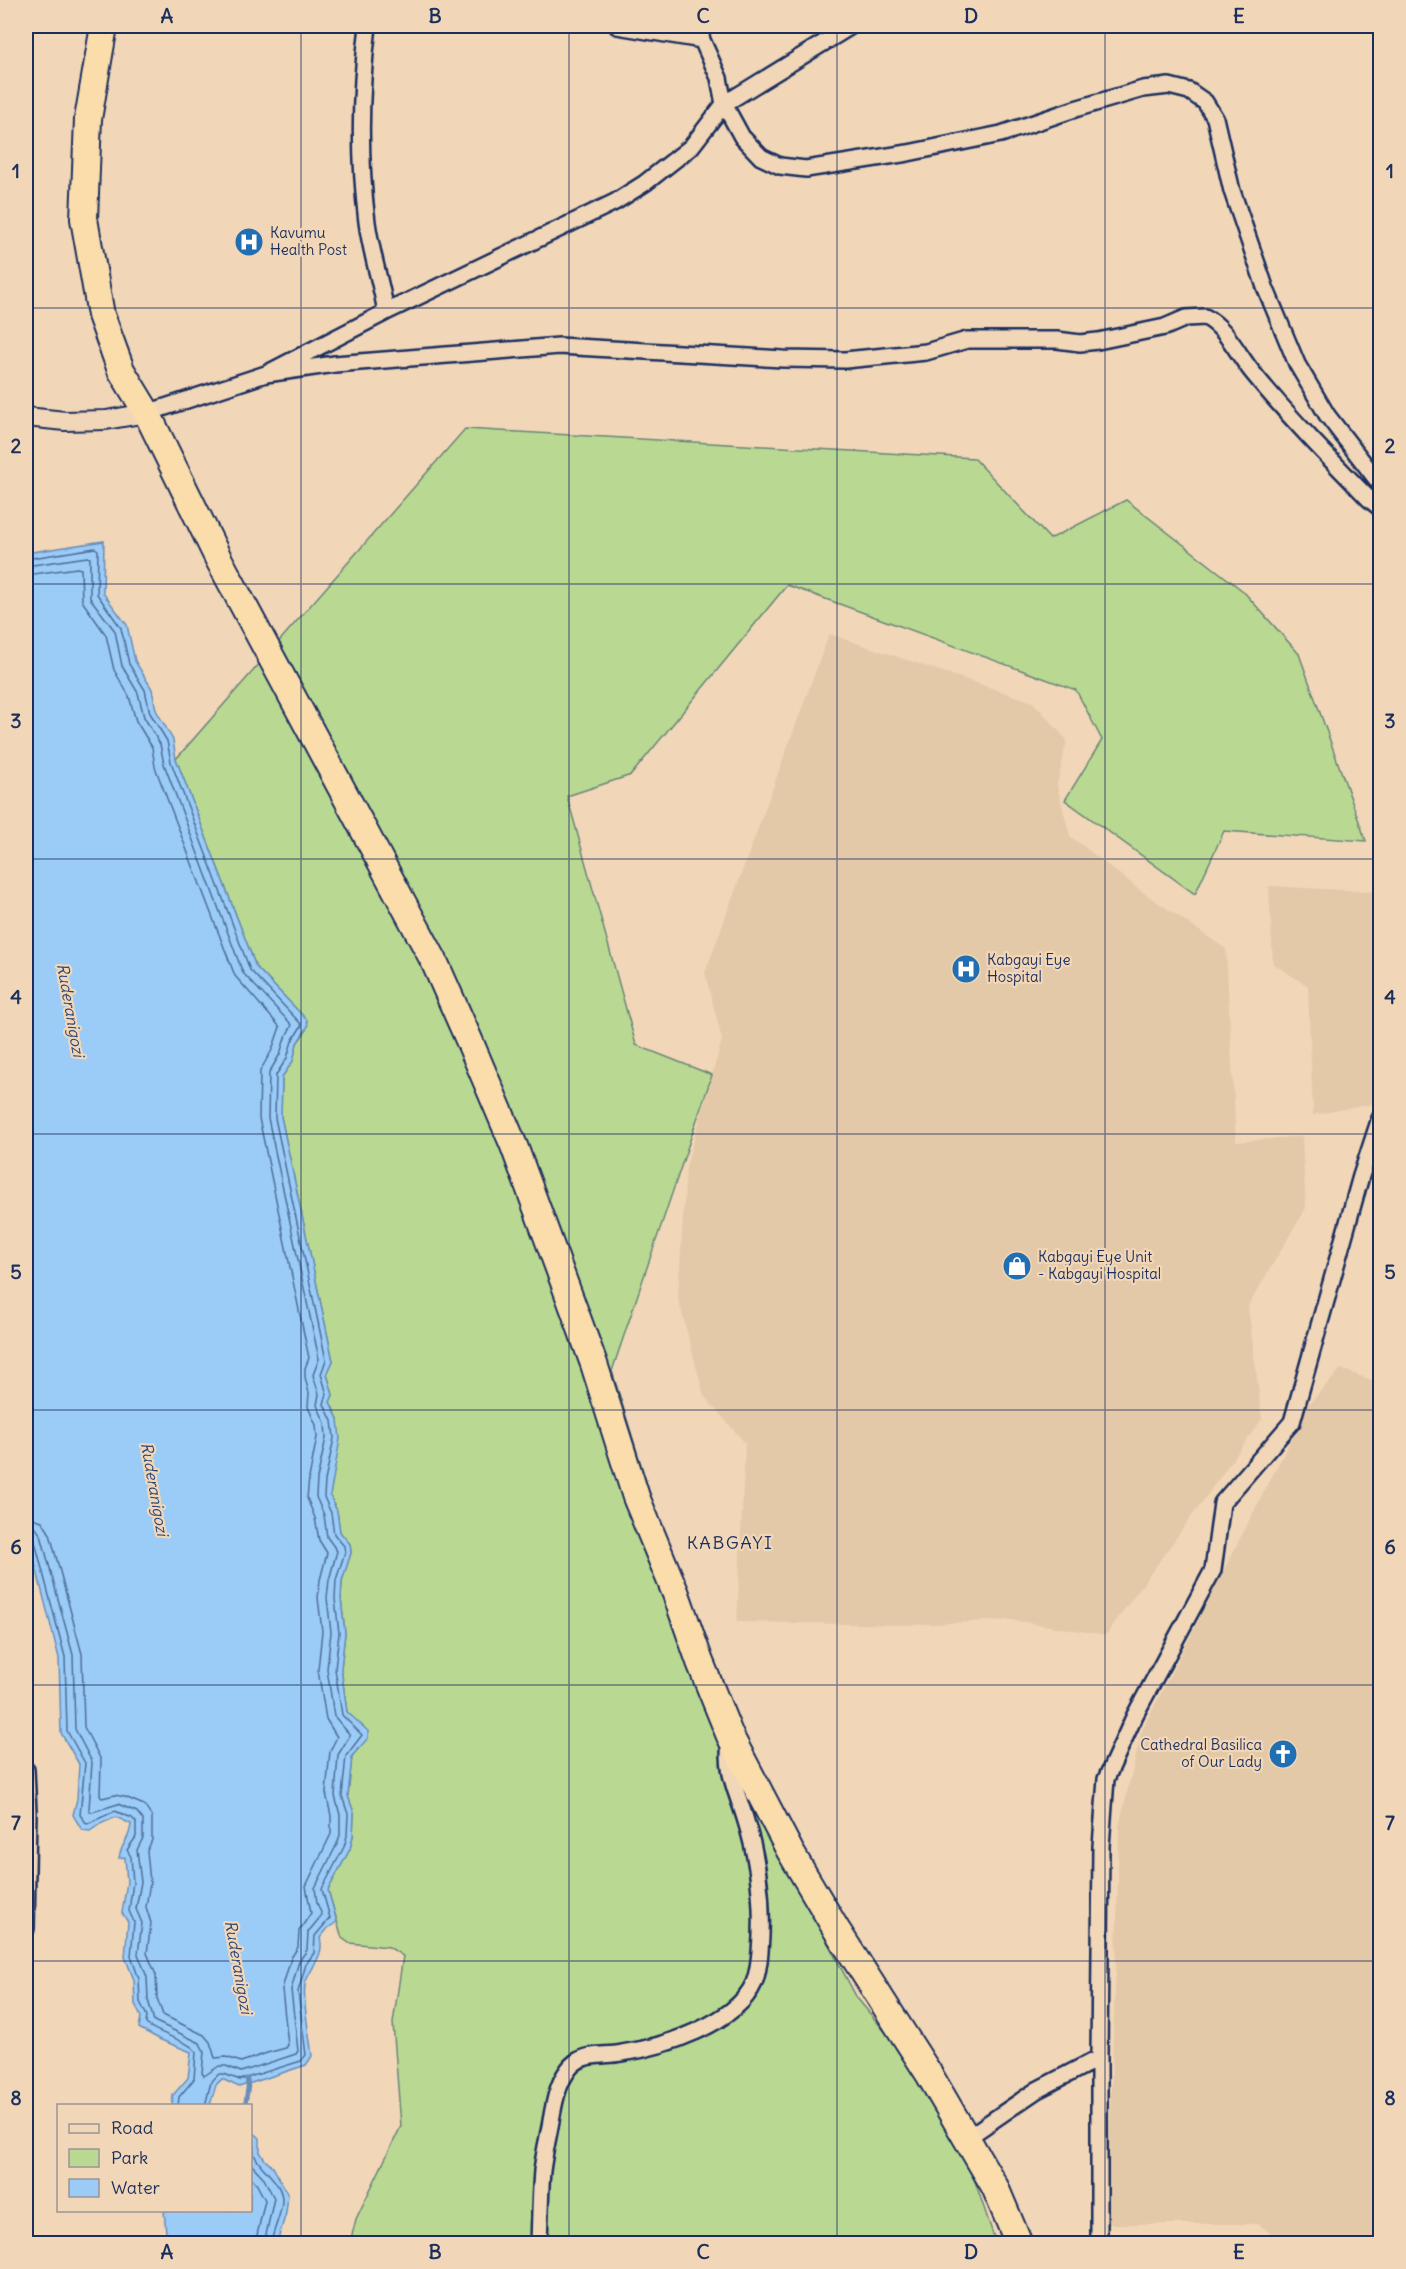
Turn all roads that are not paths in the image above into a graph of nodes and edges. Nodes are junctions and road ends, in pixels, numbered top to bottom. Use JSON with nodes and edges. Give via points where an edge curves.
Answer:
{"nodes":[{"id":1,"x":104,"y":26,"type":"edge"},
{"id":2,"x":368,"y":26,"type":"edge"},
{"id":3,"x":617,"y":26,"type":"edge"},
{"id":4,"x":851,"y":26,"type":"edge"},
{"id":5,"x":701,"y":33,"type":"edge"},
{"id":6,"x":724,"y":104,"type":"junction"},
{"id":7,"x":386,"y":312,"type":"junction"},
{"id":8,"x":266,"y":374,"type":"junction"},
{"id":9,"x":147,"y":413,"type":"junction"},
{"id":10,"x":26,"y":417,"type":"edge"},
{"id":11,"x":1380,"y":484,"type":"edge"},
{"id":12,"x":1380,"y":508,"type":"edge"},
{"id":13,"x":1380,"y":1118,"type":"edge"},
{"id":14,"x":730,"y":1736,"type":"junction"},
{"id":15,"x":26,"y":1770,"type":"edge"},
{"id":16,"x":26,"y":1929,"type":"edge"},
{"id":17,"x":1099,"y":2058,"type":"junction"},
{"id":18,"x":966,"y":2138,"type":"junction"},
{"id":19,"x":539,"y":2244,"type":"edge"},
{"id":20,"x":1019,"y":2244,"type":"edge"},
{"id":21,"x":1099,"y":2244,"type":"edge"}],
"edges":[{"from":1,"to":9,"type":"highway","via":[[88,119],[84,219],[101,315],[122,370]]},
{"from":2,"to":7,"type":"street","via":[[363,99],[364,190]]},
{"from":3,"to":5,"type":"street"},
{"from":4,"to":6,"type":"street"},
{"from":5,"to":6,"type":"street","via":[[719,78]]},
{"from":6,"to":7,"type":"street","via":[[692,147],[615,202]]},
{"from":6,"to":11,"type":"street","via":[[742,137],[761,157],[780,166],[806,170],[1001,134],[1143,89],[1169,86],[1189,91],[1205,102],[1215,118],[1233,191],[1265,287],[1297,364],[1327,415]]},
{"from":7,"to":8,"type":"street"},
{"from":8,"to":9,"type":"street"},
{"from":8,"to":12,"type":"street","via":[[335,364],[559,346],[845,360],[926,352],[967,340],[1098,341],[1166,327],[1186,318],[1205,317],[1301,428]]},
{"from":9,"to":10,"type":"street","via":[[106,420]]},
{"from":9,"to":14,"type":"highway","via":[[218,558],[434,960],[514,1146],[594,1364],[636,1497]]},
{"from":13,"to":17,"type":"street","via":[[1292,1422],[1222,1503],[1213,1570],[1135,1715],[1106,1779],[1101,1846]]},
{"from":14,"to":18,"type":"highway","via":[[796,1861]]},
{"from":14,"to":19,"type":"street","via":[[730,1772],[746,1818],[761,1898],[762,1930],[753,1985],[744,2001],[726,2016],[698,2030],[643,2049],[590,2055],[576,2061],[556,2093],[542,2169]]},
{"from":15,"to":16,"type":"street"},
{"from":17,"to":18,"type":"street","via":[[1037,2090]]},
{"from":17,"to":21,"type":"street"},
{"from":18,"to":20,"type":"highway","via":[[994,2187]]}]}
